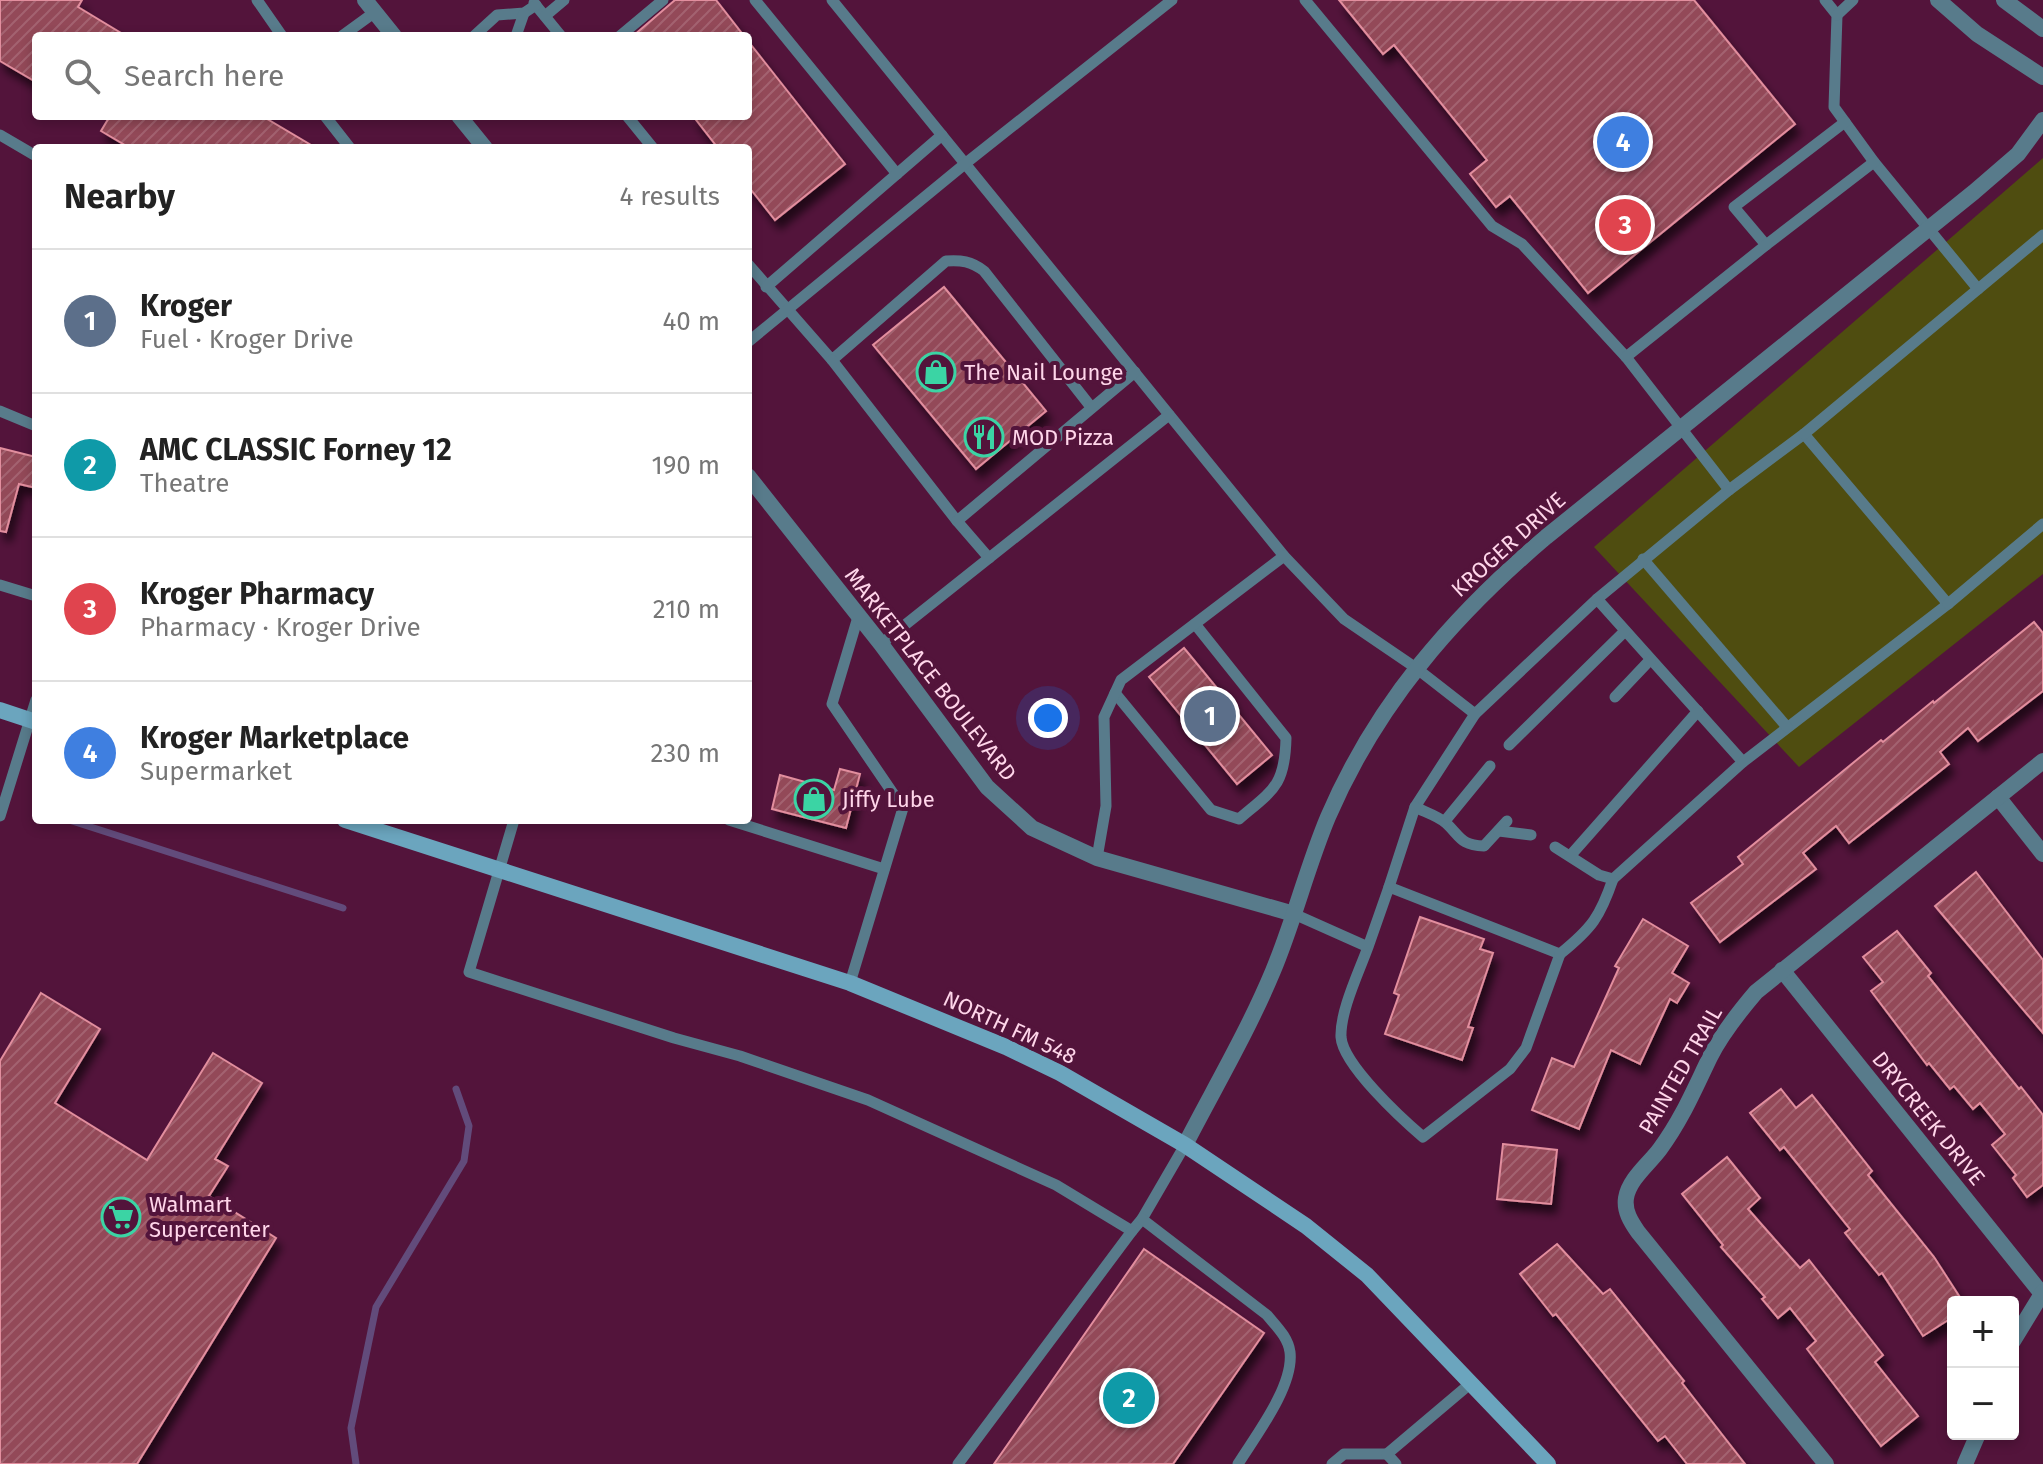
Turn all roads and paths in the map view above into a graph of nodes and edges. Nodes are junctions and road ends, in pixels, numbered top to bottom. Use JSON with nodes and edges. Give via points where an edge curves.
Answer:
{"nodes":[{"id":1,"x":257,"y":0,"type":"edge"},
{"id":2,"x":564,"y":0,"type":"edge"},
{"id":3,"x":663,"y":0,"type":"edge"},
{"id":4,"x":755,"y":0,"type":"edge"},
{"id":5,"x":832,"y":0,"type":"edge"},
{"id":6,"x":1172,"y":0,"type":"edge"},
{"id":7,"x":1305,"y":0,"type":"edge"},
{"id":8,"x":1825,"y":0,"type":"edge"},
{"id":9,"x":1853,"y":0,"type":"edge"},
{"id":10,"x":1938,"y":0,"type":"edge"},
{"id":11,"x":2004,"y":0,"type":"edge"},
{"id":12,"x":534,"y":3,"type":"edge"},
{"id":13,"x":370,"y":6,"type":"edge"},
{"id":14,"x":524,"y":13,"type":"junction"},
{"id":15,"x":1837,"y":15,"type":"junction"},
{"id":16,"x":545,"y":16,"type":"junction"},
{"id":17,"x":2043,"y":29,"type":"edge"},
{"id":18,"x":279,"y":32,"type":"edge"},
{"id":19,"x":346,"y":32,"type":"edge"},
{"id":20,"x":391,"y":32,"type":"edge"},
{"id":21,"x":478,"y":32,"type":"edge"},
{"id":22,"x":517,"y":32,"type":"edge"},
{"id":23,"x":558,"y":32,"type":"edge"},
{"id":24,"x":625,"y":32,"type":"edge"},
{"id":25,"x":2043,"y":77,"type":"edge"},
{"id":26,"x":328,"y":120,"type":"edge"},
{"id":27,"x":462,"y":120,"type":"edge"},
{"id":28,"x":630,"y":120,"type":"edge"},
{"id":29,"x":2043,"y":120,"type":"edge"},
{"id":30,"x":1845,"y":122,"type":"junction"},
{"id":31,"x":0,"y":135,"type":"edge"},
{"id":32,"x":942,"y":135,"type":"junction"},
{"id":33,"x":347,"y":144,"type":"edge"},
{"id":34,"x":482,"y":144,"type":"edge"},
{"id":35,"x":650,"y":144,"type":"edge"},
{"id":36,"x":32,"y":154,"type":"edge"},
{"id":37,"x":1874,"y":162,"type":"junction"},
{"id":38,"x":966,"y":163,"type":"junction"},
{"id":39,"x":897,"y":174,"type":"junction"},
{"id":40,"x":1929,"y":227,"type":"junction"},
{"id":41,"x":2043,"y":235,"type":"edge"},
{"id":42,"x":1766,"y":245,"type":"junction"},
{"id":43,"x":752,"y":269,"type":"edge"},
{"id":44,"x":766,"y":287,"type":"junction"},
{"id":45,"x":1978,"y":289,"type":"junction"},
{"id":46,"x":786,"y":311,"type":"junction"},
{"id":47,"x":752,"y":339,"type":"edge"},
{"id":48,"x":1626,"y":357,"type":"junction"},
{"id":49,"x":832,"y":360,"type":"junction"},
{"id":50,"x":1135,"y":372,"type":"junction"},
{"id":51,"x":1091,"y":407,"type":"junction"},
{"id":52,"x":0,"y":411,"type":"edge"},
{"id":53,"x":1169,"y":415,"type":"junction"},
{"id":54,"x":32,"y":424,"type":"edge"},
{"id":55,"x":1681,"y":428,"type":"junction"},
{"id":56,"x":1804,"y":434,"type":"junction"},
{"id":57,"x":752,"y":481,"type":"edge"},
{"id":58,"x":1729,"y":490,"type":"junction"},
{"id":59,"x":957,"y":521,"type":"junction"},
{"id":60,"x":2043,"y":524,"type":"edge"},
{"id":61,"x":1284,"y":556,"type":"junction"},
{"id":62,"x":989,"y":558,"type":"junction"},
{"id":63,"x":1643,"y":559,"type":"junction"},
{"id":64,"x":0,"y":585,"type":"edge"},
{"id":65,"x":32,"y":595,"type":"edge"},
{"id":66,"x":1597,"y":599,"type":"junction"},
{"id":67,"x":1948,"y":604,"type":"junction"},
{"id":68,"x":858,"y":617,"type":"junction"},
{"id":69,"x":1195,"y":624,"type":"junction"},
{"id":70,"x":1625,"y":631,"type":"junction"},
{"id":71,"x":881,"y":644,"type":"junction"},
{"id":72,"x":1650,"y":660,"type":"junction"},
{"id":73,"x":1416,"y":668,"type":"junction"},
{"id":74,"x":1115,"y":693,"type":"junction"},
{"id":75,"x":1615,"y":697,"type":"dead end"},
{"id":76,"x":0,"y":710,"type":"edge"},
{"id":77,"x":1698,"y":711,"type":"junction"},
{"id":78,"x":1475,"y":714,"type":"junction"},
{"id":79,"x":32,"y":721,"type":"edge"},
{"id":80,"x":1787,"y":727,"type":"junction"},
{"id":81,"x":1509,"y":745,"type":"dead end"},
{"id":82,"x":2043,"y":761,"type":"edge"},
{"id":83,"x":1743,"y":762,"type":"junction"},
{"id":84,"x":1490,"y":766,"type":"dead end"},
{"id":85,"x":1998,"y":797,"type":"junction"},
{"id":86,"x":1415,"y":807,"type":"junction"},
{"id":87,"x":0,"y":816,"type":"edge"},
{"id":88,"x":1445,"y":821,"type":"junction"},
{"id":89,"x":358,"y":824,"type":"edge"},
{"id":90,"x":513,"y":824,"type":"edge"},
{"id":91,"x":742,"y":824,"type":"edge"},
{"id":92,"x":1531,"y":835,"type":"dead end"},
{"id":93,"x":1555,"y":847,"type":"dead end"},
{"id":94,"x":2043,"y":854,"type":"edge"},
{"id":95,"x":1570,"y":856,"type":"junction"},
{"id":96,"x":1097,"y":858,"type":"junction"},
{"id":97,"x":498,"y":868,"type":"junction"},
{"id":98,"x":884,"y":869,"type":"junction"},
{"id":99,"x":1613,"y":879,"type":"junction"},
{"id":100,"x":1389,"y":887,"type":"junction"},
{"id":101,"x":1294,"y":914,"type":"junction"},
{"id":102,"x":1368,"y":947,"type":"junction"},
{"id":103,"x":1560,"y":954,"type":"junction"},
{"id":104,"x":1782,"y":970,"type":"junction"},
{"id":105,"x":850,"y":983,"type":"junction"},
{"id":106,"x":1185,"y":1145,"type":"junction"},
{"id":107,"x":1142,"y":1219,"type":"junction"},
{"id":108,"x":1132,"y":1231,"type":"junction"},
{"id":109,"x":2042,"y":1293,"type":"edge"},
{"id":110,"x":2019,"y":1331,"type":"edge"},
{"id":111,"x":1471,"y":1383,"type":"junction"},
{"id":112,"x":1975,"y":1440,"type":"edge"},
{"id":113,"x":1387,"y":1454,"type":"junction"},
{"id":114,"x":958,"y":1464,"type":"edge"},
{"id":115,"x":1238,"y":1464,"type":"edge"},
{"id":116,"x":1332,"y":1464,"type":"edge"},
{"id":117,"x":1396,"y":1464,"type":"edge"},
{"id":118,"x":1548,"y":1464,"type":"edge"},
{"id":119,"x":1826,"y":1464,"type":"edge"},
{"id":120,"x":1965,"y":1464,"type":"edge"}],
"edges":[{"from":1,"to":18,"type":"lane"},
{"from":2,"to":16,"type":"lane"},
{"from":3,"to":24,"type":"lane"},
{"from":4,"to":39,"type":"lane"},
{"from":5,"to":32,"type":"lane"},
{"from":6,"to":38,"type":"lane"},
{"from":7,"to":48,"type":"lane","via":[[1492,226],[1522,244]]},
{"from":8,"to":15,"type":"lane"},
{"from":9,"to":15,"type":"lane"},
{"from":10,"to":25,"type":"street","via":[[1977,34]]},
{"from":11,"to":17,"type":"street"},
{"from":12,"to":14,"type":"lane"},
{"from":12,"to":16,"type":"lane"},
{"from":13,"to":19,"type":"lane"},
{"from":13,"to":20,"type":"street"},
{"from":14,"to":21,"type":"lane","via":[[497,15]]},
{"from":14,"to":22,"type":"lane"},
{"from":15,"to":30,"type":"lane","via":[[1834,107]]},
{"from":16,"to":23,"type":"lane"},
{"from":26,"to":33,"type":"lane"},
{"from":27,"to":34,"type":"street"},
{"from":28,"to":35,"type":"lane"},
{"from":29,"to":40,"type":"street","name":"KROGER DRIVE","via":[[2018,154]]},
{"from":30,"to":37,"type":"lane"},
{"from":30,"to":42,"type":"lane","via":[[1734,207]]},
{"from":31,"to":36,"type":"lane"},
{"from":32,"to":38,"type":"lane"},
{"from":32,"to":39,"type":"lane"},
{"from":37,"to":40,"type":"lane"},
{"from":37,"to":42,"type":"lane"},
{"from":38,"to":46,"type":"lane"},
{"from":38,"to":50,"type":"lane"},
{"from":39,"to":44,"type":"lane"},
{"from":40,"to":45,"type":"lane"},
{"from":40,"to":55,"type":"street","name":"KROGER DRIVE"},
{"from":41,"to":45,"type":"lane"},
{"from":42,"to":48,"type":"lane"},
{"from":43,"to":44,"type":"lane"},
{"from":44,"to":46,"type":"lane"},
{"from":45,"to":56,"type":"lane"},
{"from":46,"to":47,"type":"lane"},
{"from":46,"to":49,"type":"lane"},
{"from":48,"to":55,"type":"lane"},
{"from":49,"to":51,"type":"lane","via":[[946,261],[960,260],[984,271]]},
{"from":49,"to":59,"type":"lane"},
{"from":50,"to":51,"type":"lane"},
{"from":50,"to":53,"type":"lane"},
{"from":51,"to":59,"type":"lane"},
{"from":52,"to":54,"type":"lane"},
{"from":53,"to":61,"type":"lane"},
{"from":53,"to":62,"type":"lane"},
{"from":55,"to":58,"type":"lane"},
{"from":55,"to":73,"type":"street","name":"KROGER DRIVE","via":[[1505,571]]},
{"from":56,"to":58,"type":"lane"},
{"from":56,"to":67,"type":"lane"},
{"from":57,"to":68,"type":"street","name":"MARKETPLACE BOULEVARD"},
{"from":58,"to":63,"type":"lane"},
{"from":59,"to":62,"type":"lane"},
{"from":60,"to":67,"type":"lane"},
{"from":61,"to":69,"type":"lane"},
{"from":61,"to":73,"type":"lane","via":[[1344,619]]},
{"from":62,"to":71,"type":"lane"},
{"from":63,"to":66,"type":"lane"},
{"from":63,"to":80,"type":"lane"},
{"from":64,"to":65,"type":"lane"},
{"from":66,"to":70,"type":"lane"},
{"from":66,"to":78,"type":"lane"},
{"from":67,"to":80,"type":"lane"},
{"from":68,"to":71,"type":"street","name":"MARKETPLACE BOULEVARD"},
{"from":68,"to":98,"type":"lane","via":[[832,704],[903,808]]},
{"from":69,"to":74,"type":"lane","via":[[1121,680]]},
{"from":69,"to":74,"type":"lane","via":[[1286,738],[1277,787],[1239,819],[1211,810]]},
{"from":70,"to":72,"type":"lane"},
{"from":70,"to":81,"type":"lane"},
{"from":71,"to":96,"type":"street","name":"MARKETPLACE BOULEVARD","via":[[987,787],[1032,828]]},
{"from":72,"to":75,"type":"lane"},
{"from":72,"to":77,"type":"lane"},
{"from":73,"to":78,"type":"lane"},
{"from":73,"to":101,"type":"street","name":"KROGER DRIVE","via":[[1383,713],[1340,791]]},
{"from":74,"to":96,"type":"lane","via":[[1104,717],[1106,806]]},
{"from":76,"to":79,"type":"main road"},
{"from":77,"to":83,"type":"lane"},
{"from":77,"to":95,"type":"lane"},
{"from":78,"to":86,"type":"lane"},
{"from":79,"to":87,"type":"lane"},
{"from":80,"to":83,"type":"lane"},
{"from":82,"to":85,"type":"street","name":"PAINTED TRAIL"},
{"from":83,"to":99,"type":"lane"},
{"from":84,"to":88,"type":"lane"},
{"from":85,"to":94,"type":"street"},
{"from":85,"to":104,"type":"street","name":"PAINTED TRAIL"},
{"from":86,"to":88,"type":"lane"},
{"from":86,"to":100,"type":"lane"},
{"from":88,"to":92,"type":"lane","via":[[1471,846],[1484,846],[1503,826]]},
{"from":89,"to":97,"type":"main road","name":"NORTH FM 548"},
{"from":90,"to":97,"type":"lane"},
{"from":91,"to":98,"type":"lane"},
{"from":93,"to":95,"type":"lane"},
{"from":95,"to":99,"type":"lane"},
{"from":96,"to":101,"type":"street","name":"MARKETPLACE BOULEVARD"},
{"from":97,"to":105,"type":"main road","name":"NORTH FM 548"},
{"from":97,"to":108,"type":"lane","via":[[469,972],[868,1100],[1056,1185]]},
{"from":98,"to":105,"type":"lane"},
{"from":99,"to":103,"type":"lane","via":[[1602,912],[1586,934]]},
{"from":100,"to":102,"type":"lane"},
{"from":100,"to":103,"type":"lane"},
{"from":101,"to":102,"type":"lane"},
{"from":101,"to":106,"type":"street","name":"KROGER DRIVE","via":[[1257,1008]]},
{"from":102,"to":103,"type":"lane","via":[[1341,1039],[1389,1108],[1423,1137],[1510,1069],[1526,1048]]},
{"from":104,"to":109,"type":"street","name":"DRYCREEK DRIVE"},
{"from":104,"to":119,"type":"street","name":"PAINTED TRAIL","via":[[1756,992],[1726,1031],[1682,1116],[1630,1185],[1626,1208],[1638,1232]]},
{"from":105,"to":106,"type":"main road","name":"NORTH FM 548","via":[[1006,1047]]},
{"from":106,"to":107,"type":"lane"},
{"from":106,"to":111,"type":"main road","name":"NORTH FM 548","via":[[1306,1226],[1367,1275]]},
{"from":107,"to":108,"type":"lane"},
{"from":107,"to":115,"type":"lane","via":[[1267,1315],[1284,1335],[1290,1352],[1287,1381]]},
{"from":108,"to":114,"type":"lane"},
{"from":109,"to":110,"type":"street"},
{"from":111,"to":113,"type":"lane"},
{"from":111,"to":118,"type":"main road","name":"NORTH FM 548"},
{"from":112,"to":120,"type":"street"},
{"from":113,"to":116,"type":"lane","via":[[1344,1454]]},
{"from":113,"to":117,"type":"lane"}]}
